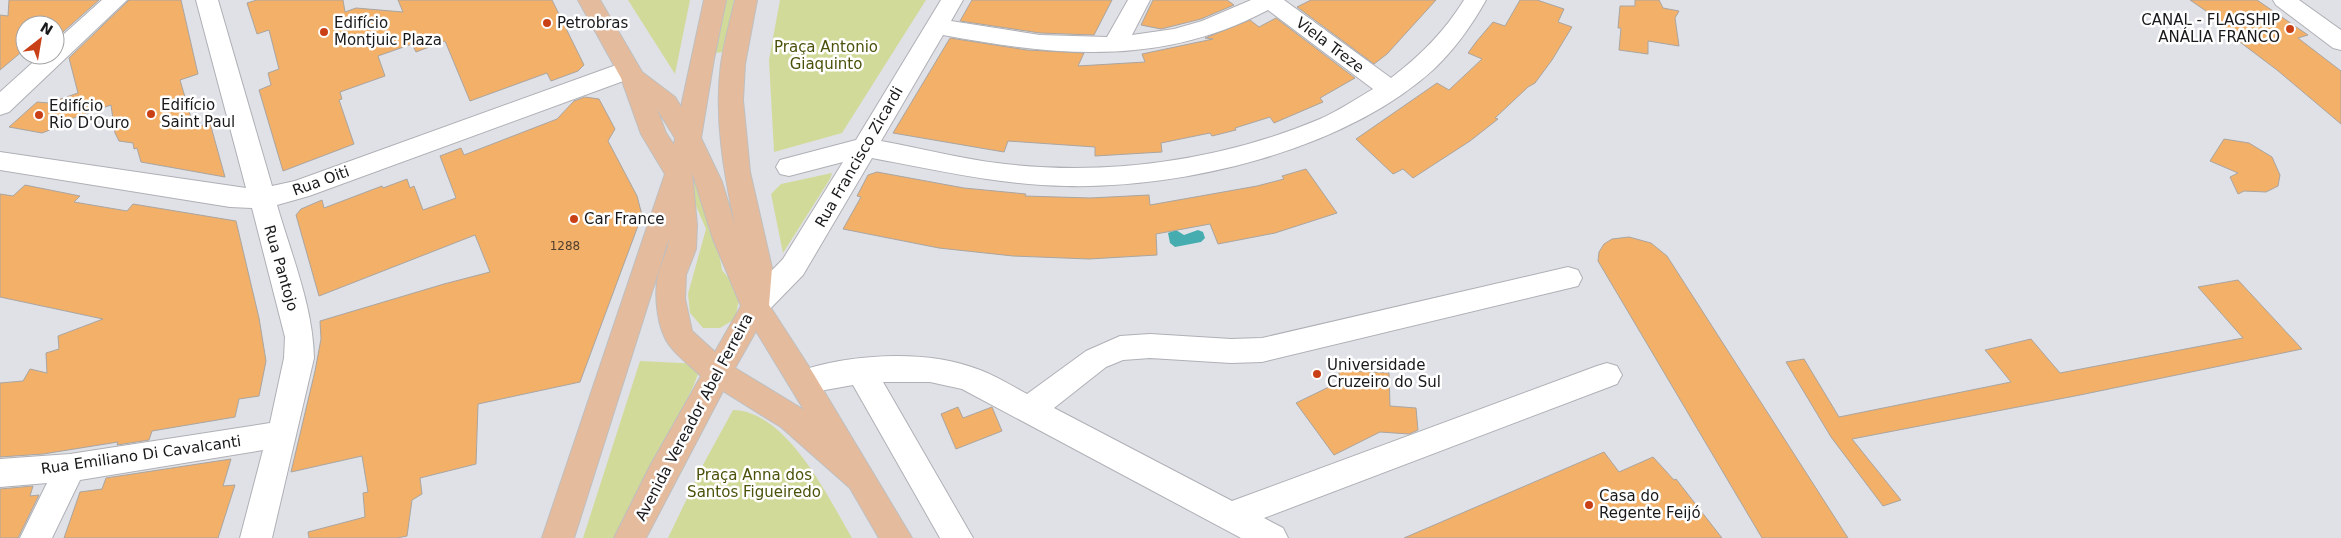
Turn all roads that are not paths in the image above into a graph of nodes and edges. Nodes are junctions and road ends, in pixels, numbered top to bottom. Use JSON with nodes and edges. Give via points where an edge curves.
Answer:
{"nodes":[{"id":1,"x":116,"y":0,"type":"edge"},
{"id":2,"x":207,"y":0,"type":"edge"},
{"id":3,"x":589,"y":0,"type":"edge"},
{"id":4,"x":715,"y":0,"type":"edge"},
{"id":5,"x":746,"y":0,"type":"edge"},
{"id":6,"x":952,"y":0,"type":"edge"},
{"id":7,"x":1139,"y":0,"type":"edge"},
{"id":8,"x":1269,"y":0,"type":"edge"},
{"id":9,"x":1476,"y":0,"type":"edge"},
{"id":10,"x":2297,"y":2,"type":"edge"},
{"id":11,"x":936,"y":26,"type":"junction"},
{"id":12,"x":2341,"y":42,"type":"edge"},
{"id":13,"x":1114,"y":45,"type":"junction"},
{"id":14,"x":631,"y":74,"type":"junction"},
{"id":15,"x":1391,"y":90,"type":"junction"},
{"id":16,"x":0,"y":106,"type":"edge"},
{"id":17,"x":689,"y":139,"type":"junction"},
{"id":18,"x":864,"y":147,"type":"junction"},
{"id":19,"x":0,"y":161,"type":"edge"},
{"id":20,"x":789,"y":167,"type":"dead end"},
{"id":21,"x":679,"y":174,"type":"junction"},
{"id":22,"x":261,"y":199,"type":"junction"},
{"id":23,"x":1568,"y":278,"type":"dead end"},
{"id":24,"x":755,"y":306,"type":"junction"},
{"id":25,"x":861,"y":371,"type":"junction"},
{"id":26,"x":717,"y":372,"type":"junction"},
{"id":27,"x":1607,"y":375,"type":"dead end"},
{"id":28,"x":803,"y":382,"type":"junction"},
{"id":29,"x":1029,"y":410,"type":"junction"},
{"id":30,"x":282,"y":434,"type":"junction"},
{"id":31,"x":70,"y":468,"type":"junction"},
{"id":32,"x":0,"y":473,"type":"edge"},
{"id":33,"x":861,"y":479,"type":"junction"},
{"id":34,"x":1230,"y":516,"type":"junction"},
{"id":35,"x":36,"y":538,"type":"edge"},
{"id":36,"x":256,"y":538,"type":"edge"},
{"id":37,"x":558,"y":538,"type":"edge"},
{"id":38,"x":630,"y":538,"type":"edge"},
{"id":39,"x":896,"y":538,"type":"edge"},
{"id":40,"x":957,"y":538,"type":"edge"},
{"id":41,"x":1272,"y":538,"type":"edge"}],
"edges":[{"from":1,"to":16,"type":"street"},
{"from":2,"to":22,"type":"street","name":"Rua Pantojo"},
{"from":3,"to":14,"type":"main road"},
{"from":4,"to":17,"type":"main road"},
{"from":5,"to":24,"type":"main road","name":"Avenida Vereador Abel Ferreira","via":[[733,64],[732,100],[737,172],[758,268]]},
{"from":6,"to":11,"type":"street","name":"Rua Francisco Zicardi"},
{"from":7,"to":13,"type":"street"},
{"from":8,"to":13,"type":"street","via":[[1198,30]]},
{"from":8,"to":15,"type":"street","name":"Viela Treze"},
{"from":9,"to":15,"type":"street","via":[[1460,25],[1426,63]]},
{"from":10,"to":12,"type":"street"},
{"from":11,"to":13,"type":"street","via":[[1057,45]]},
{"from":11,"to":18,"type":"street","name":"Rua Francisco Zicardi"},
{"from":14,"to":17,"type":"main road","via":[[666,103]]},
{"from":14,"to":21,"type":"main road","via":[[654,134]]},
{"from":14,"to":22,"type":"street","name":"Rua Oiti","via":[[300,189]]},
{"from":15,"to":18,"type":"street","via":[[1331,124],[1282,143],[1163,172],[1067,177],[997,172]]},
{"from":17,"to":21,"type":"main road"},
{"from":17,"to":24,"type":"main road","via":[[709,182],[726,239]]},
{"from":18,"to":20,"type":"street"},
{"from":18,"to":24,"type":"street","name":"Rua Francisco Zicardi","via":[[793,266]]},
{"from":19,"to":22,"type":"street","name":"Rua Oiti"},
{"from":21,"to":26,"type":"main road","via":[[684,225],[682,249],[672,275],[674,319],[680,338]]},
{"from":21,"to":37,"type":"main road"},
{"from":22,"to":30,"type":"street","name":"Rua Pantojo","via":[[292,306],[300,346]]},
{"from":23,"to":29,"type":"street","via":[[1262,350],[1120,348],[1096,359]]},
{"from":24,"to":26,"type":"main road","name":"Avenida Vereador Abel Ferreira"},
{"from":24,"to":28,"type":"main road"},
{"from":25,"to":28,"type":"street"},
{"from":25,"to":29,"type":"street","via":[[928,368],[951,372]]},
{"from":25,"to":40,"type":"street"},
{"from":26,"to":33,"type":"main road","via":[[792,418]]},
{"from":26,"to":38,"type":"main road","name":"Avenida Vereador Abel Ferreira"},
{"from":27,"to":34,"type":"street"},
{"from":28,"to":33,"type":"main road"},
{"from":29,"to":34,"type":"street"},
{"from":30,"to":31,"type":"street","name":"Rua Emiliano Di Cavalcanti"},
{"from":30,"to":36,"type":"street","name":"Rua Pantojo"},
{"from":31,"to":32,"type":"street","name":"Rua Emiliano Di Cavalcanti"},
{"from":31,"to":35,"type":"street"},
{"from":33,"to":39,"type":"main road"},
{"from":34,"to":41,"type":"street"}]}
